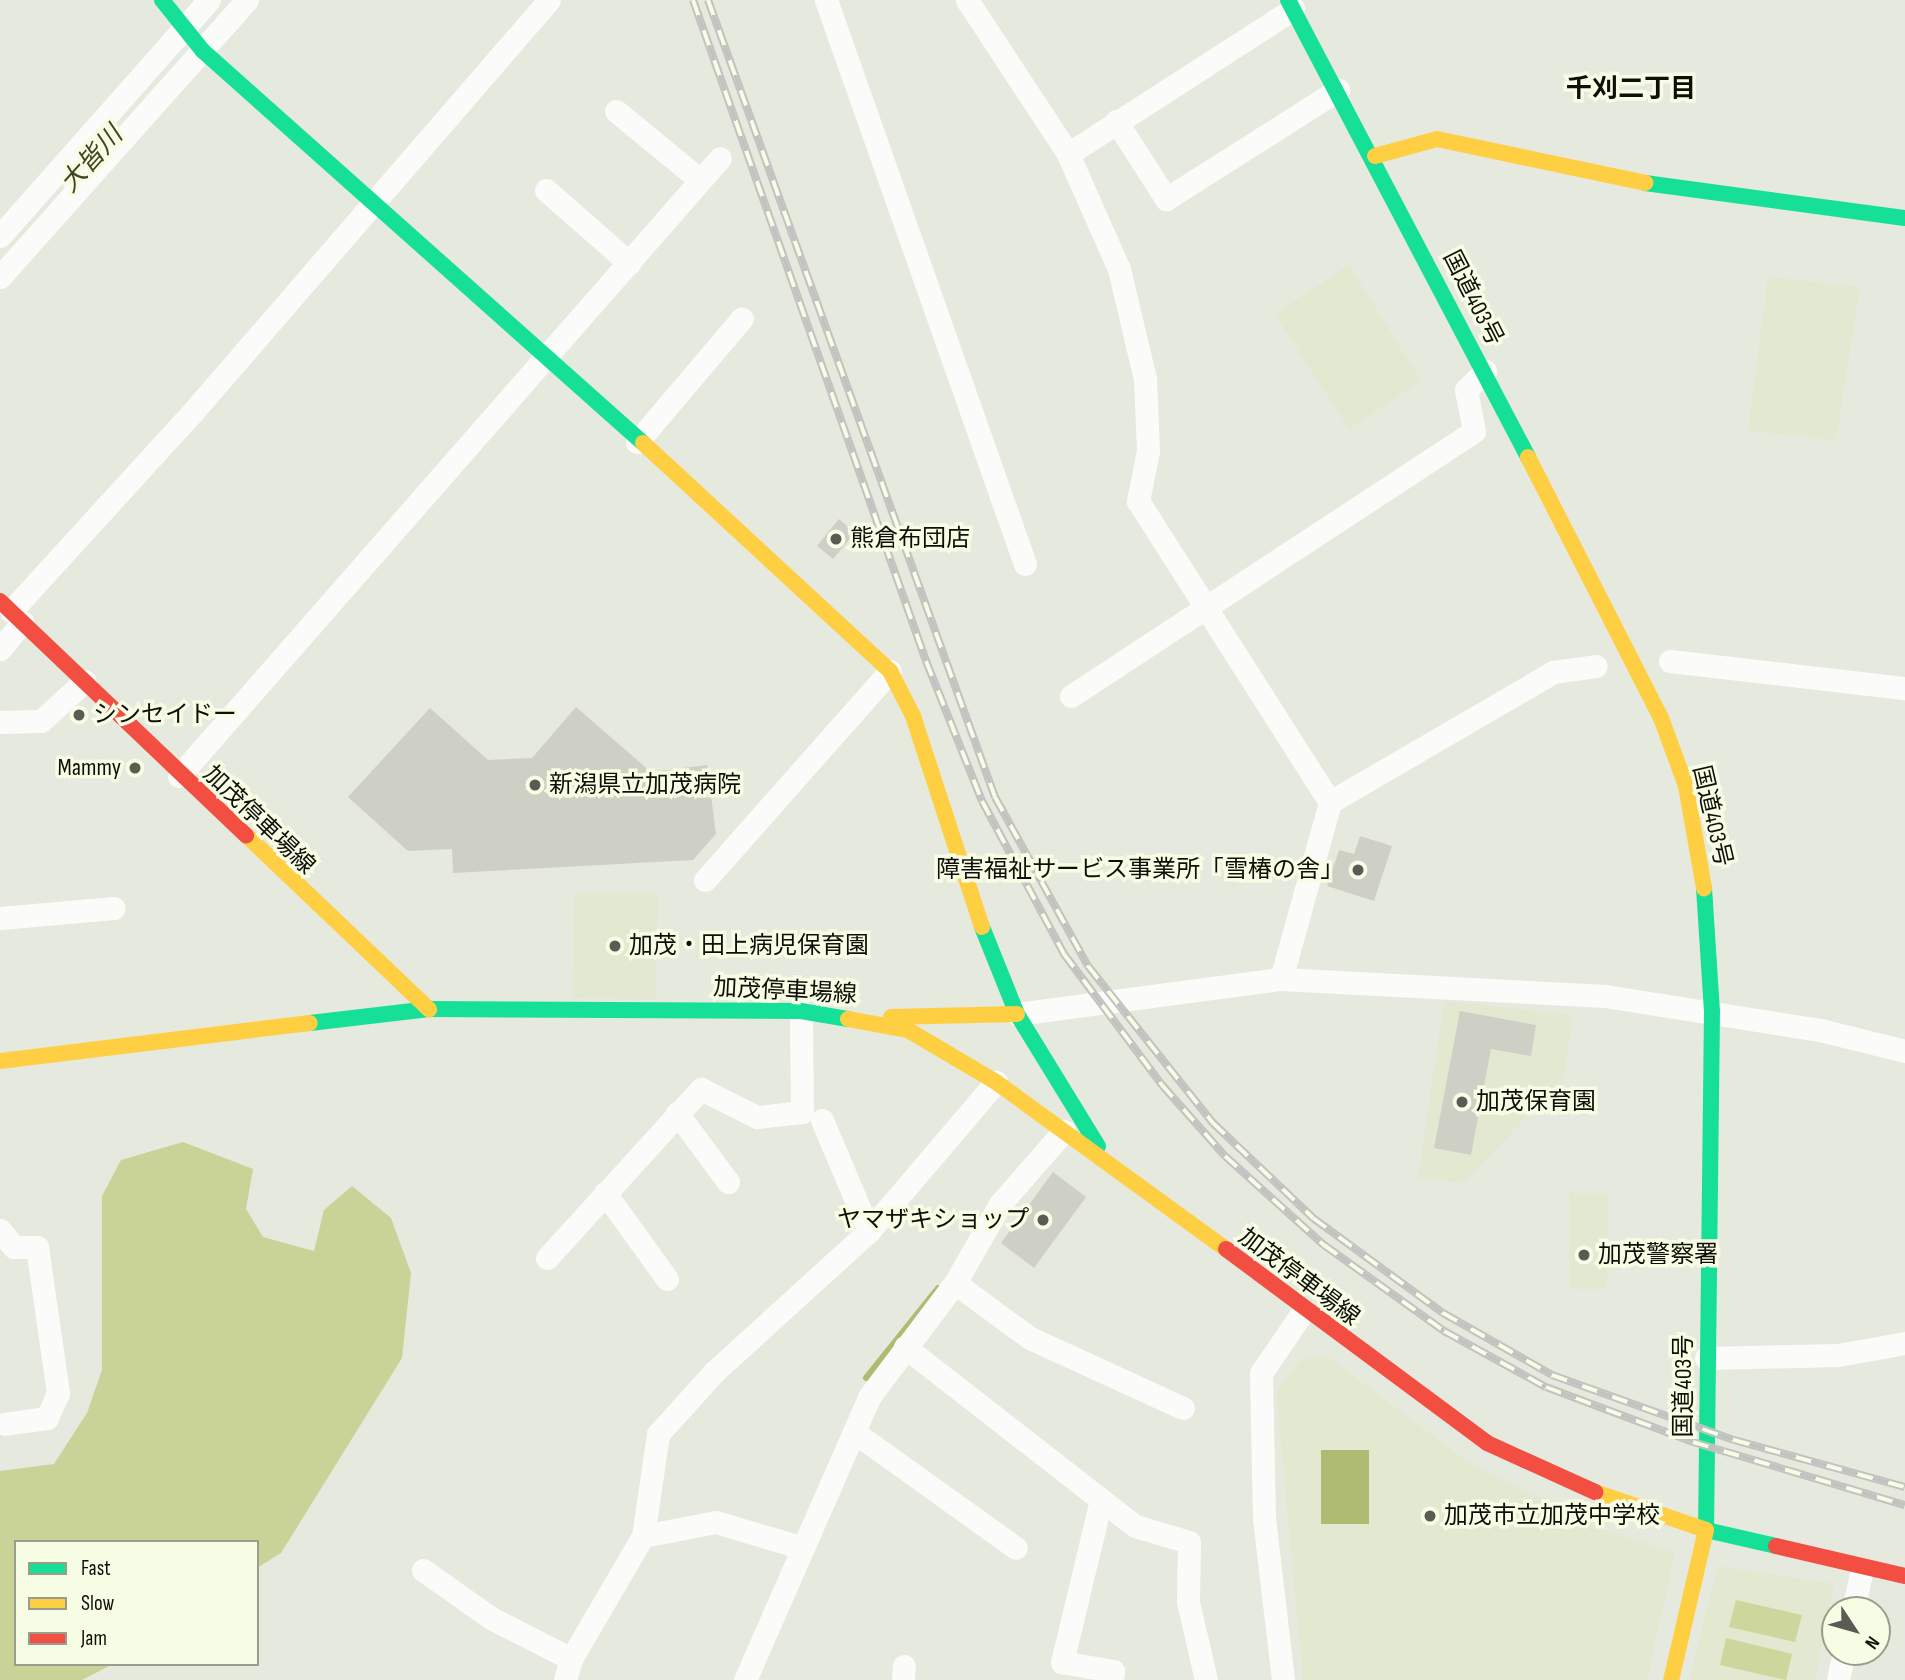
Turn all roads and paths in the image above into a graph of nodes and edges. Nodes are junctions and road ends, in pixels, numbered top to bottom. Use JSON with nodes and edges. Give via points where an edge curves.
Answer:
{"nodes":[{"id":1,"x":162,"y":0,"type":"edge"},
{"id":2,"x":209,"y":0,"type":"edge"},
{"id":3,"x":247,"y":0,"type":"edge"},
{"id":4,"x":549,"y":0,"type":"edge"},
{"id":5,"x":826,"y":0,"type":"edge"},
{"id":6,"x":967,"y":0,"type":"edge"},
{"id":7,"x":1291,"y":5,"type":"edge"},
{"id":8,"x":183,"y":28,"type":"junction"},
{"id":9,"x":203,"y":51,"type":"junction"},
{"id":10,"x":1338,"y":90,"type":"junction"},
{"id":11,"x":616,"y":110,"type":"dead end"},
{"id":12,"x":1116,"y":121,"type":"junction"},
{"id":13,"x":1068,"y":154,"type":"junction"},
{"id":14,"x":1375,"y":156,"type":"junction"},
{"id":15,"x":720,"y":158,"type":"dead end"},
{"id":16,"x":700,"y":180,"type":"junction"},
{"id":17,"x":546,"y":190,"type":"dead end"},
{"id":18,"x":372,"y":204,"type":"junction"},
{"id":19,"x":1905,"y":218,"type":"edge"},
{"id":20,"x":0,"y":236,"type":"edge"},
{"id":21,"x":629,"y":263,"type":"junction"},
{"id":22,"x":0,"y":277,"type":"edge"},
{"id":23,"x":742,"y":318,"type":"dead end"},
{"id":24,"x":544,"y":360,"type":"junction"},
{"id":25,"x":1485,"y":371,"type":"junction"},
{"id":26,"x":637,"y":442,"type":"junction"},
{"id":27,"x":1025,"y":564,"type":"dead end"},
{"id":28,"x":1207,"y":604,"type":"junction"},
{"id":29,"x":11,"y":611,"type":"edge"},
{"id":30,"x":0,"y":649,"type":"edge"},
{"id":31,"x":1670,"y":660,"type":"dead end"},
{"id":32,"x":1597,"y":666,"type":"dead end"},
{"id":33,"x":890,"y":671,"type":"junction"},
{"id":34,"x":85,"y":681,"type":"junction"},
{"id":35,"x":1905,"y":688,"type":"edge"},
{"id":36,"x":1071,"y":696,"type":"dead end"},
{"id":37,"x":0,"y":723,"type":"edge"},
{"id":38,"x":179,"y":776,"type":"junction"},
{"id":39,"x":1330,"y":802,"type":"junction"},
{"id":40,"x":705,"y":880,"type":"dead end"},
{"id":41,"x":114,"y":908,"type":"dead end"},
{"id":42,"x":0,"y":918,"type":"edge"},
{"id":43,"x":1281,"y":979,"type":"junction"},
{"id":44,"x":429,"y":1009,"type":"junction"},
{"id":45,"x":801,"y":1011,"type":"junction"},
{"id":46,"x":1713,"y":1011,"type":"junction"},
{"id":47,"x":1017,"y":1014,"type":"junction"},
{"id":48,"x":864,"y":1017,"type":"junction"},
{"id":49,"x":1905,"y":1051,"type":"edge"},
{"id":50,"x":0,"y":1061,"type":"edge"},
{"id":51,"x":996,"y":1082,"type":"junction"},
{"id":52,"x":677,"y":1113,"type":"junction"},
{"id":53,"x":822,"y":1120,"type":"dead end"},
{"id":54,"x":1064,"y":1131,"type":"junction"},
{"id":55,"x":1108,"y":1161,"type":"junction"},
{"id":56,"x":728,"y":1182,"type":"dead end"},
{"id":57,"x":605,"y":1192,"type":"junction"},
{"id":58,"x":0,"y":1230,"type":"edge"},
{"id":59,"x":869,"y":1231,"type":"junction"},
{"id":60,"x":547,"y":1258,"type":"dead end"},
{"id":61,"x":667,"y":1279,"type":"dead end"},
{"id":62,"x":955,"y":1283,"type":"junction"},
{"id":63,"x":1304,"y":1310,"type":"junction"},
{"id":64,"x":1905,"y":1343,"type":"edge"},
{"id":65,"x":905,"y":1347,"type":"junction"},
{"id":66,"x":1706,"y":1358,"type":"junction"},
{"id":67,"x":1183,"y":1408,"type":"dead end"},
{"id":68,"x":4,"y":1424,"type":"dead end"},
{"id":69,"x":854,"y":1432,"type":"junction"},
{"id":70,"x":1101,"y":1500,"type":"junction"},
{"id":71,"x":1706,"y":1530,"type":"junction"},
{"id":72,"x":643,"y":1536,"type":"junction"},
{"id":73,"x":800,"y":1546,"type":"junction"},
{"id":74,"x":1016,"y":1548,"type":"dead end"},
{"id":75,"x":1862,"y":1569,"type":"junction"},
{"id":76,"x":423,"y":1570,"type":"dead end"},
{"id":77,"x":1905,"y":1576,"type":"edge"},
{"id":78,"x":1856,"y":1596,"type":"edge"},
{"id":79,"x":568,"y":1669,"type":"edge"},
{"id":80,"x":745,"y":1680,"type":"edge"},
{"id":81,"x":1112,"y":1680,"type":"edge"},
{"id":82,"x":1206,"y":1680,"type":"edge"},
{"id":83,"x":1283,"y":1680,"type":"edge"},
{"id":84,"x":1671,"y":1680,"type":"edge"}],
"edges":[{"from":1,"to":8,"type":"main road"},
{"from":2,"to":8,"type":"street"},
{"from":3,"to":9,"type":"street"},
{"from":4,"to":18,"type":"street"},
{"from":5,"to":27,"type":"street"},
{"from":6,"to":13,"type":"street"},
{"from":7,"to":10,"type":"main road","name":"国道403号"},
{"from":7,"to":12,"type":"street"},
{"from":8,"to":9,"type":"main road"},
{"from":8,"to":20,"type":"street"},
{"from":9,"to":18,"type":"main road"},
{"from":9,"to":22,"type":"street"},
{"from":10,"to":12,"type":"street","via":[[1166,199]]},
{"from":10,"to":14,"type":"main road","name":"国道403号"},
{"from":11,"to":16,"type":"street"},
{"from":12,"to":13,"type":"street"},
{"from":13,"to":28,"type":"street","via":[[1099,217],[1132,309],[1145,379],[1148,450],[1138,501]]},
{"from":14,"to":19,"type":"main road","via":[[1437,139],[1650,184]]},
{"from":14,"to":25,"type":"main road","name":"国道403号"},
{"from":15,"to":16,"type":"street"},
{"from":16,"to":21,"type":"street"},
{"from":17,"to":21,"type":"street"},
{"from":18,"to":24,"type":"main road"},
{"from":18,"to":29,"type":"street"},
{"from":21,"to":24,"type":"street"},
{"from":23,"to":26,"type":"street"},
{"from":24,"to":26,"type":"main road"},
{"from":24,"to":38,"type":"street"},
{"from":25,"to":28,"type":"street","via":[[1466,390],[1474,430]]},
{"from":25,"to":46,"type":"main road","name":"国道403号","via":[[1661,718],[1686,786],[1704,883]]},
{"from":26,"to":33,"type":"main road"},
{"from":28,"to":36,"type":"street"},
{"from":28,"to":39,"type":"street"},
{"from":29,"to":30,"type":"street"},
{"from":29,"to":34,"type":"main road","name":"加茂停車場線"},
{"from":31,"to":35,"type":"street"},
{"from":32,"to":39,"type":"street","via":[[1553,672]]},
{"from":33,"to":40,"type":"street"},
{"from":33,"to":47,"type":"main road","via":[[913,716],[967,889]]},
{"from":34,"to":37,"type":"street","via":[[41,721]]},
{"from":34,"to":38,"type":"main road","name":"加茂停車場線"},
{"from":38,"to":44,"type":"main road","name":"加茂停車場線"},
{"from":39,"to":43,"type":"street"},
{"from":41,"to":42,"type":"street"},
{"from":43,"to":46,"type":"street","via":[[1605,996]]},
{"from":43,"to":47,"type":"street"},
{"from":44,"to":45,"type":"main road","name":"加茂停車場線"},
{"from":44,"to":50,"type":"main road"},
{"from":45,"to":48,"type":"main road","name":"加茂停車場線"},
{"from":45,"to":52,"type":"street","via":[[799,1115],[738,1112],[701,1089]]},
{"from":46,"to":49,"type":"street"},
{"from":46,"to":66,"type":"main road","name":"国道403号"},
{"from":47,"to":48,"type":"main road"},
{"from":47,"to":55,"type":"main road"},
{"from":48,"to":51,"type":"main road","name":"加茂停車場線","via":[[939,1045]]},
{"from":51,"to":54,"type":"main road","name":"加茂停車場線"},
{"from":51,"to":59,"type":"street"},
{"from":52,"to":56,"type":"street"},
{"from":52,"to":57,"type":"street"},
{"from":53,"to":59,"type":"street"},
{"from":54,"to":55,"type":"main road","name":"加茂停車場線"},
{"from":54,"to":62,"type":"street","via":[[1000,1204]]},
{"from":55,"to":63,"type":"main road","name":"加茂停車場線"},
{"from":57,"to":60,"type":"street"},
{"from":57,"to":61,"type":"street"},
{"from":58,"to":68,"type":"street","via":[[14,1247],[37,1247],[58,1393],[47,1418]]},
{"from":59,"to":72,"type":"street","via":[[714,1372],[658,1434]]},
{"from":62,"to":65,"type":"street"},
{"from":62,"to":67,"type":"street","via":[[1030,1338]]},
{"from":63,"to":71,"type":"main road","name":"加茂停車場線","via":[[1487,1443],[1563,1481]]},
{"from":63,"to":83,"type":"street","via":[[1261,1373],[1265,1518]]},
{"from":64,"to":66,"type":"street","via":[[1838,1355]]},
{"from":65,"to":69,"type":"street"},
{"from":65,"to":70,"type":"street"},
{"from":66,"to":71,"type":"main road","name":"国道403号"},
{"from":69,"to":73,"type":"street"},
{"from":69,"to":74,"type":"street"},
{"from":70,"to":81,"type":"street","via":[[1062,1662],[1114,1671]]},
{"from":70,"to":82,"type":"street","via":[[1135,1526],[1189,1542],[1188,1602]]},
{"from":71,"to":75,"type":"main road"},
{"from":71,"to":84,"type":"main road","name":"国道403号"},
{"from":72,"to":73,"type":"street","via":[[716,1522]]},
{"from":72,"to":79,"type":"street"},
{"from":73,"to":80,"type":"street"},
{"from":75,"to":77,"type":"main road"},
{"from":75,"to":78,"type":"street"},
{"from":76,"to":79,"type":"street"}]}
